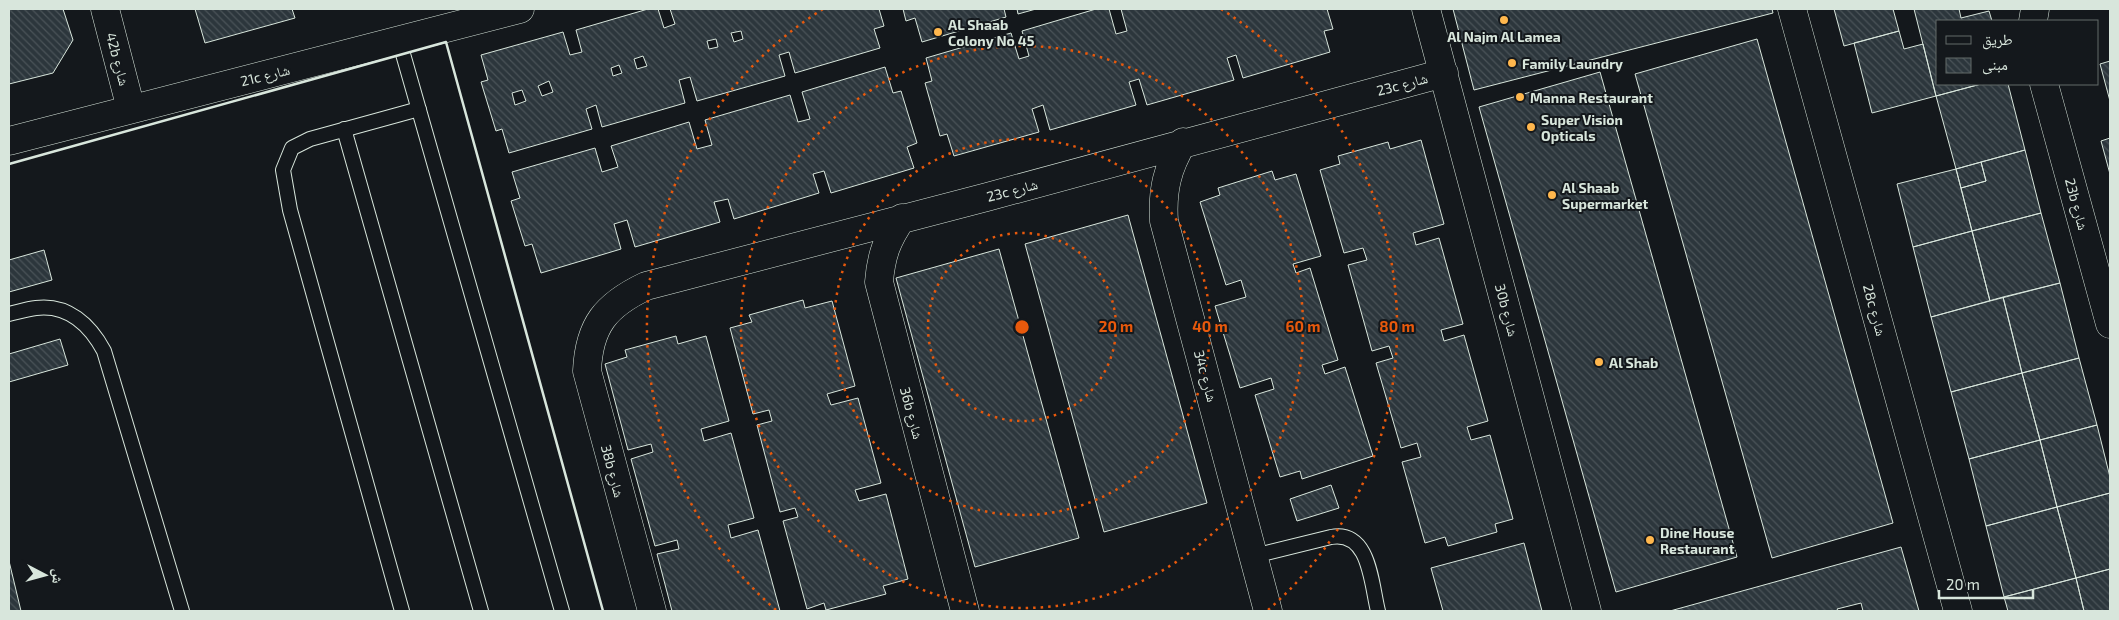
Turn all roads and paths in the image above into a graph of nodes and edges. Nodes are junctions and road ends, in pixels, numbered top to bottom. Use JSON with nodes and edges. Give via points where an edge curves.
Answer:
{"nodes":[{"id":1,"x":105,"y":9,"type":"edge"},
{"id":2,"x":520,"y":9,"type":"edge"},
{"id":3,"x":1426,"y":9,"type":"edge"},
{"id":4,"x":1792,"y":9,"type":"edge"},
{"id":5,"x":399,"y":40,"type":"junction"},
{"id":6,"x":1444,"y":73,"type":"junction"},
{"id":7,"x":2044,"y":85,"type":"edge"},
{"id":8,"x":131,"y":109,"type":"junction"},
{"id":9,"x":418,"y":109,"type":"junction"},
{"id":10,"x":344,"y":129,"type":"junction"},
{"id":11,"x":9,"y":141,"type":"edge"},
{"id":12,"x":1183,"y":142,"type":"junction"},
{"id":13,"x":902,"y":218,"type":"junction"},
{"id":14,"x":9,"y":314,"type":"edge"},
{"id":15,"x":2110,"y":324,"type":"edge"},
{"id":16,"x":594,"y":330,"type":"joint"},
{"id":17,"x":1254,"y":556,"type":"junction"},
{"id":18,"x":182,"y":611,"type":"edge"},
{"id":19,"x":402,"y":611,"type":"edge"},
{"id":20,"x":481,"y":611,"type":"edge"},
{"id":21,"x":562,"y":611,"type":"edge"},
{"id":22,"x":652,"y":611,"type":"edge"},
{"id":23,"x":965,"y":611,"type":"edge"},
{"id":24,"x":1268,"y":611,"type":"edge"},
{"id":25,"x":1378,"y":611,"type":"edge"},
{"id":26,"x":1588,"y":611,"type":"edge"},
{"id":27,"x":1958,"y":611,"type":"edge"}],
"edges":[{"from":1,"to":8,"type":"street","name":"42b شارع"},
{"from":2,"to":5,"type":"street","name":"21c شارع"},
{"from":3,"to":6,"type":"street","name":"30b شارع"},
{"from":4,"to":27,"type":"street","name":"28c شارع"},
{"from":5,"to":8,"type":"street","name":"21c شارع"},
{"from":5,"to":9,"type":"lane"},
{"from":6,"to":12,"type":"street","name":"23c شارع"},
{"from":6,"to":26,"type":"street","name":"30b شارع"},
{"from":7,"to":15,"type":"street","name":"23b شارع"},
{"from":8,"to":11,"type":"street","name":"21c شارع"},
{"from":9,"to":10,"type":"lane"},
{"from":9,"to":21,"type":"lane"},
{"from":10,"to":19,"type":"lane","via":[[292,148],[283,170],[290,210]]},
{"from":10,"to":20,"type":"lane"},
{"from":12,"to":13,"type":"street","name":"23c شارع"},
{"from":12,"to":17,"type":"street","name":"34c شارع","via":[[1172,160],[1166,180],[1164,221]]},
{"from":13,"to":16,"type":"street","name":"23c شارع","via":[[646,286],[625,296],[607,311]]},
{"from":13,"to":23,"type":"street","name":"36b شارع","via":[[888,237],[880,259],[878,282]]},
{"from":14,"to":18,"type":"lane","via":[[37,307],[58,309],[78,318],[94,332],[104,351]]},
{"from":16,"to":22,"type":"street","name":"38b شارع","via":[[588,350],[587,371]]},
{"from":17,"to":24,"type":"street","name":"34c شارع"},
{"from":17,"to":25,"type":"lane","via":[[1341,535],[1352,538],[1364,555]]}]}
